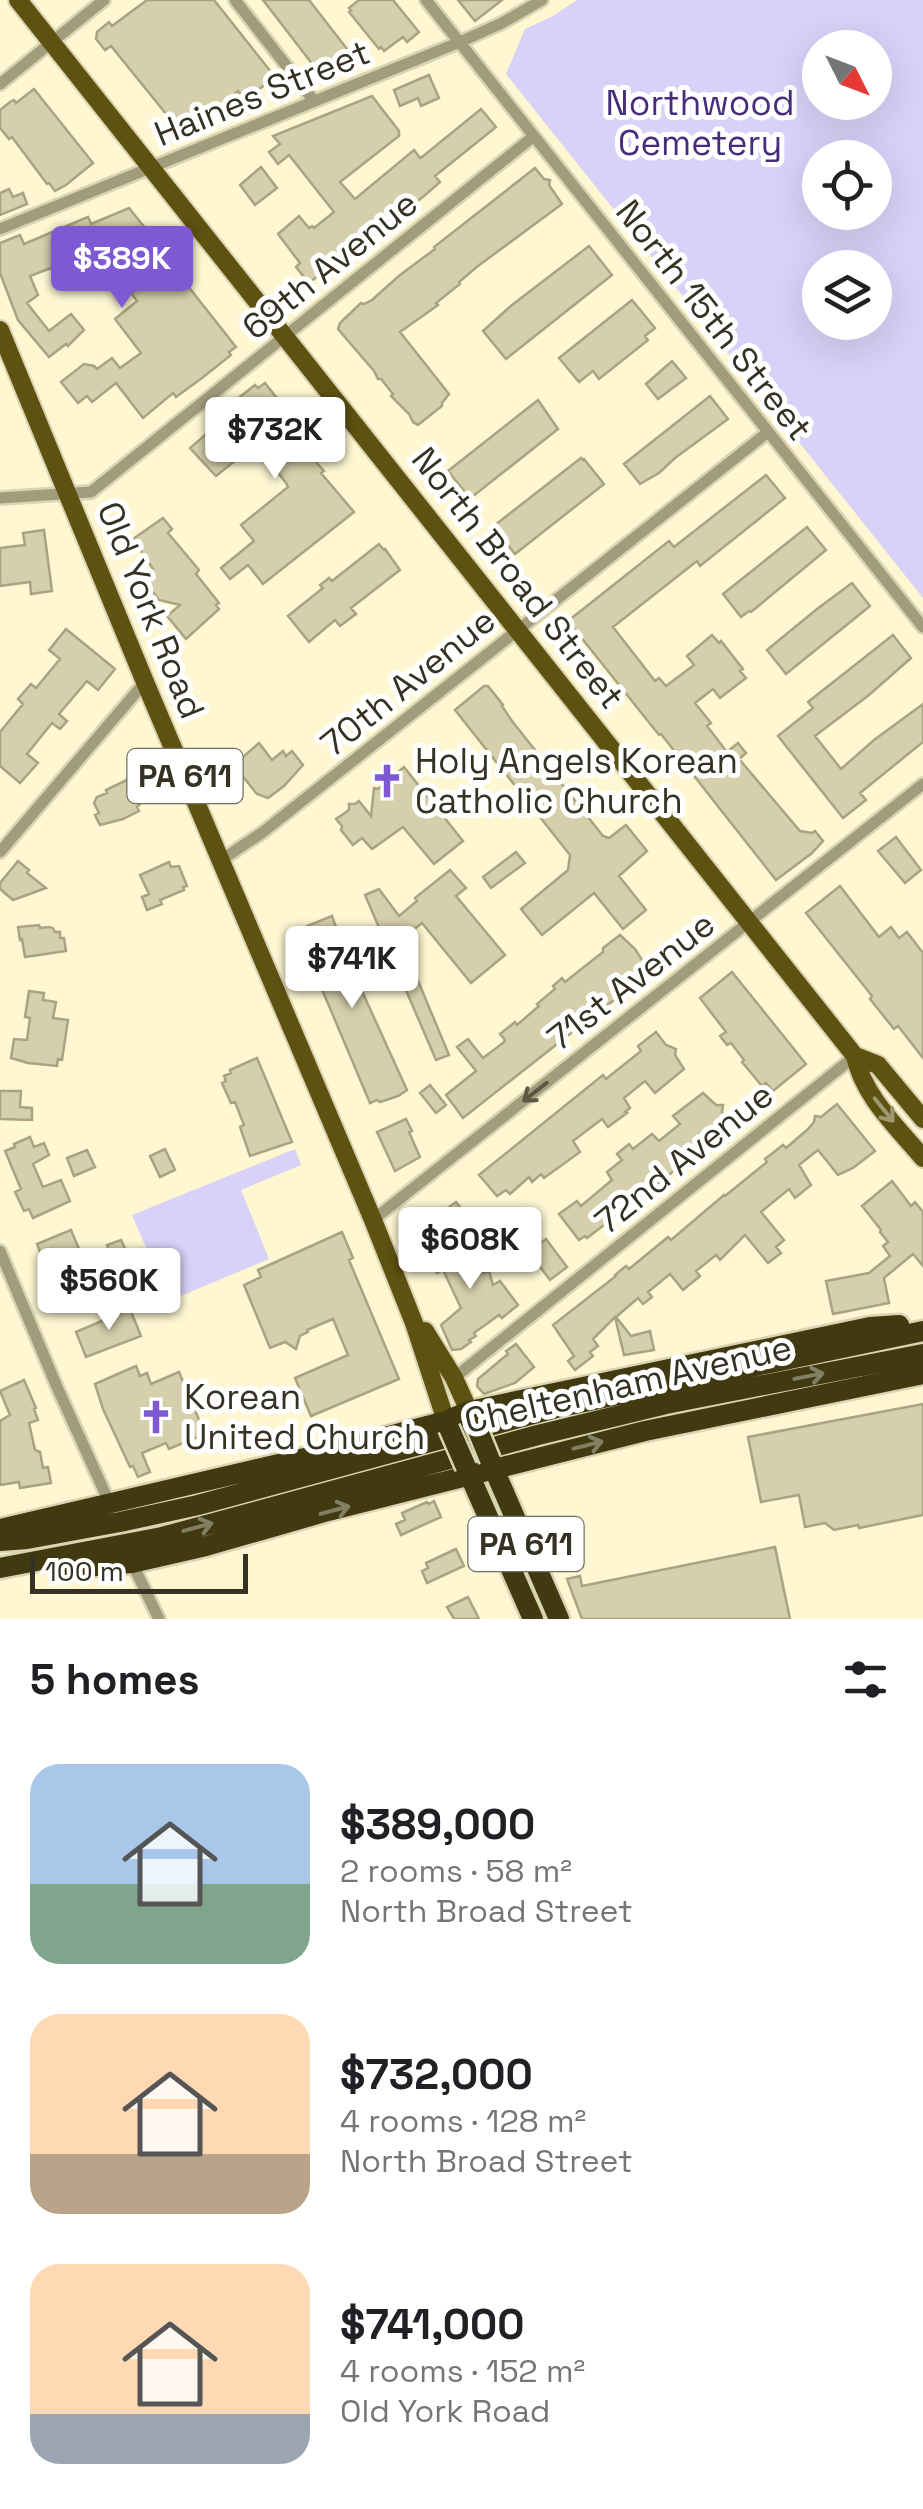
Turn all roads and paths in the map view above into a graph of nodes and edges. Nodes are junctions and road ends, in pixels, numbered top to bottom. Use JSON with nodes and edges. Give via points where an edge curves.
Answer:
{"nodes":[{"id":1,"x":18,"y":0,"type":"edge"},
{"id":2,"x":104,"y":0,"type":"edge"},
{"id":3,"x":234,"y":0,"type":"edge"},
{"id":4,"x":426,"y":0,"type":"edge"},
{"id":5,"x":542,"y":0,"type":"edge"},
{"id":6,"x":51,"y":42,"type":"junction"},
{"id":7,"x":460,"y":42,"type":"junction"},
{"id":8,"x":0,"y":84,"type":"edge"},
{"id":9,"x":314,"y":100,"type":"junction"},
{"id":10,"x":534,"y":136,"type":"junction"},
{"id":11,"x":152,"y":169,"type":"junction"},
{"id":12,"x":0,"y":229,"type":"edge"},
{"id":13,"x":0,"y":330,"type":"edge"},
{"id":14,"x":286,"y":336,"type":"junction"},
{"id":15,"x":768,"y":432,"type":"junction"},
{"id":16,"x":69,"y":494,"type":"junction"},
{"id":17,"x":0,"y":498,"type":"edge"},
{"id":18,"x":923,"y":627,"type":"edge"},
{"id":19,"x":517,"y":630,"type":"junction"},
{"id":20,"x":144,"y":682,"type":"junction"},
{"id":21,"x":923,"y":784,"type":"edge"},
{"id":22,"x":0,"y":852,"type":"edge"},
{"id":23,"x":220,"y":861,"type":"junction"},
{"id":24,"x":749,"y":923,"type":"junction"},
{"id":25,"x":855,"y":1056,"type":"junction"},
{"id":26,"x":923,"y":1118,"type":"edge"},
{"id":27,"x":923,"y":1158,"type":"edge"},
{"id":28,"x":373,"y":1220,"type":"junction"},
{"id":29,"x":0,"y":1252,"type":"edge"},
{"id":30,"x":406,"y":1301,"type":"junction"},
{"id":31,"x":923,"y":1327,"type":"edge"},
{"id":32,"x":923,"y":1354,"type":"edge"},
{"id":33,"x":923,"y":1374,"type":"edge"},
{"id":34,"x":454,"y":1378,"type":"junction"},
{"id":35,"x":472,"y":1416,"type":"junction"},
{"id":36,"x":448,"y":1424,"type":"junction"},
{"id":37,"x":491,"y":1465,"type":"junction"},
{"id":38,"x":468,"y":1471,"type":"junction"},
{"id":39,"x":110,"y":1504,"type":"junction"},
{"id":40,"x":0,"y":1529,"type":"edge"},
{"id":41,"x":0,"y":1541,"type":"edge"},
{"id":42,"x":132,"y":1563,"type":"junction"},
{"id":43,"x":0,"y":1571,"type":"edge"},
{"id":44,"x":159,"y":1619,"type":"edge"},
{"id":45,"x":533,"y":1619,"type":"edge"},
{"id":46,"x":559,"y":1619,"type":"edge"}],
"edges":[{"from":1,"to":6,"type":"main road","name":"North Broad Street"},
{"from":2,"to":6,"type":"street"},
{"from":3,"to":9,"type":"street"},
{"from":4,"to":7,"type":"street","name":"North 15th Street"},
{"from":5,"to":7,"type":"street","name":"Haines Street"},
{"from":6,"to":8,"type":"street"},
{"from":6,"to":11,"type":"main road","name":"North Broad Street"},
{"from":7,"to":9,"type":"street","name":"Haines Street"},
{"from":7,"to":10,"type":"street","name":"North 15th Street"},
{"from":9,"to":11,"type":"street","name":"Haines Street"},
{"from":10,"to":14,"type":"street","name":"69th Avenue"},
{"from":10,"to":15,"type":"street","name":"North 15th Street"},
{"from":11,"to":12,"type":"street","name":"Haines Street"},
{"from":11,"to":14,"type":"main road","name":"North Broad Street"},
{"from":13,"to":16,"type":"main road","name":"Old York Road","number":"PA 611"},
{"from":14,"to":16,"type":"street","name":"69th Avenue","via":[[91,492]]},
{"from":14,"to":19,"type":"main road","name":"North Broad Street"},
{"from":15,"to":18,"type":"street","name":"North 15th Street"},
{"from":15,"to":19,"type":"street","name":"70th Avenue"},
{"from":16,"to":17,"type":"street","name":"69th Avenue"},
{"from":16,"to":20,"type":"main road","name":"Old York Road","number":"PA 611"},
{"from":19,"to":23,"type":"street","name":"70th Avenue"},
{"from":19,"to":24,"type":"main road","name":"North Broad Street"},
{"from":20,"to":22,"type":"street"},
{"from":20,"to":23,"type":"main road","name":"Old York Road","number":"PA 611"},
{"from":21,"to":24,"type":"street","name":"71st Avenue"},
{"from":23,"to":28,"type":"main road","name":"Old York Road","number":"PA 611"},
{"from":24,"to":25,"type":"main road","name":"North Broad Street"},
{"from":24,"to":28,"type":"street","name":"71st Avenue","one_way":true},
{"from":25,"to":26,"type":"main road","name":"North Broad Street","via":[[878,1066]]},
{"from":25,"to":27,"type":"main road","name":"North Broad Street","one_way":true,"via":[[859,1075]]},
{"from":25,"to":34,"type":"street","name":"72nd Avenue"},
{"from":28,"to":30,"type":"main road","name":"Old York Road","number":"PA 611"},
{"from":29,"to":39,"type":"street"},
{"from":30,"to":34,"type":"main road","name":"Old York Road","number":"PA 611"},
{"from":30,"to":36,"type":"main road","name":"Old York Road","number":"PA 611"},
{"from":31,"to":35,"type":"highway","via":[[870,1327]]},
{"from":31,"to":41,"type":"highway","name":"Cheltenham Avenue","via":[[556,1408],[198,1506]]},
{"from":43,"to":32,"type":"highway","name":"Cheltenham Avenue","one_way":true,"via":[[162,1536],[666,1404]]},
{"from":37,"to":33,"type":"highway","one_way":true},
{"from":34,"to":35,"type":"main road","name":"Old York Road","number":"PA 611"},
{"from":35,"to":36,"type":"highway"},
{"from":35,"to":37,"type":"highway","name":"Old York Road","number":"PA 611","bridge":true},
{"from":36,"to":38,"type":"highway","name":"Old York Road","number":"PA 611","bridge":true},
{"from":36,"to":39,"type":"highway"},
{"from":37,"to":38,"type":"highway"},
{"from":37,"to":46,"type":"highway","name":"Old York Road","number":"PA 611"},
{"from":42,"to":38,"type":"highway","one_way":true},
{"from":38,"to":45,"type":"highway","name":"Old York Road","number":"PA 611"},
{"from":39,"to":40,"type":"highway"},
{"from":42,"to":43,"type":"highway"},
{"from":42,"to":44,"type":"street"}]}
